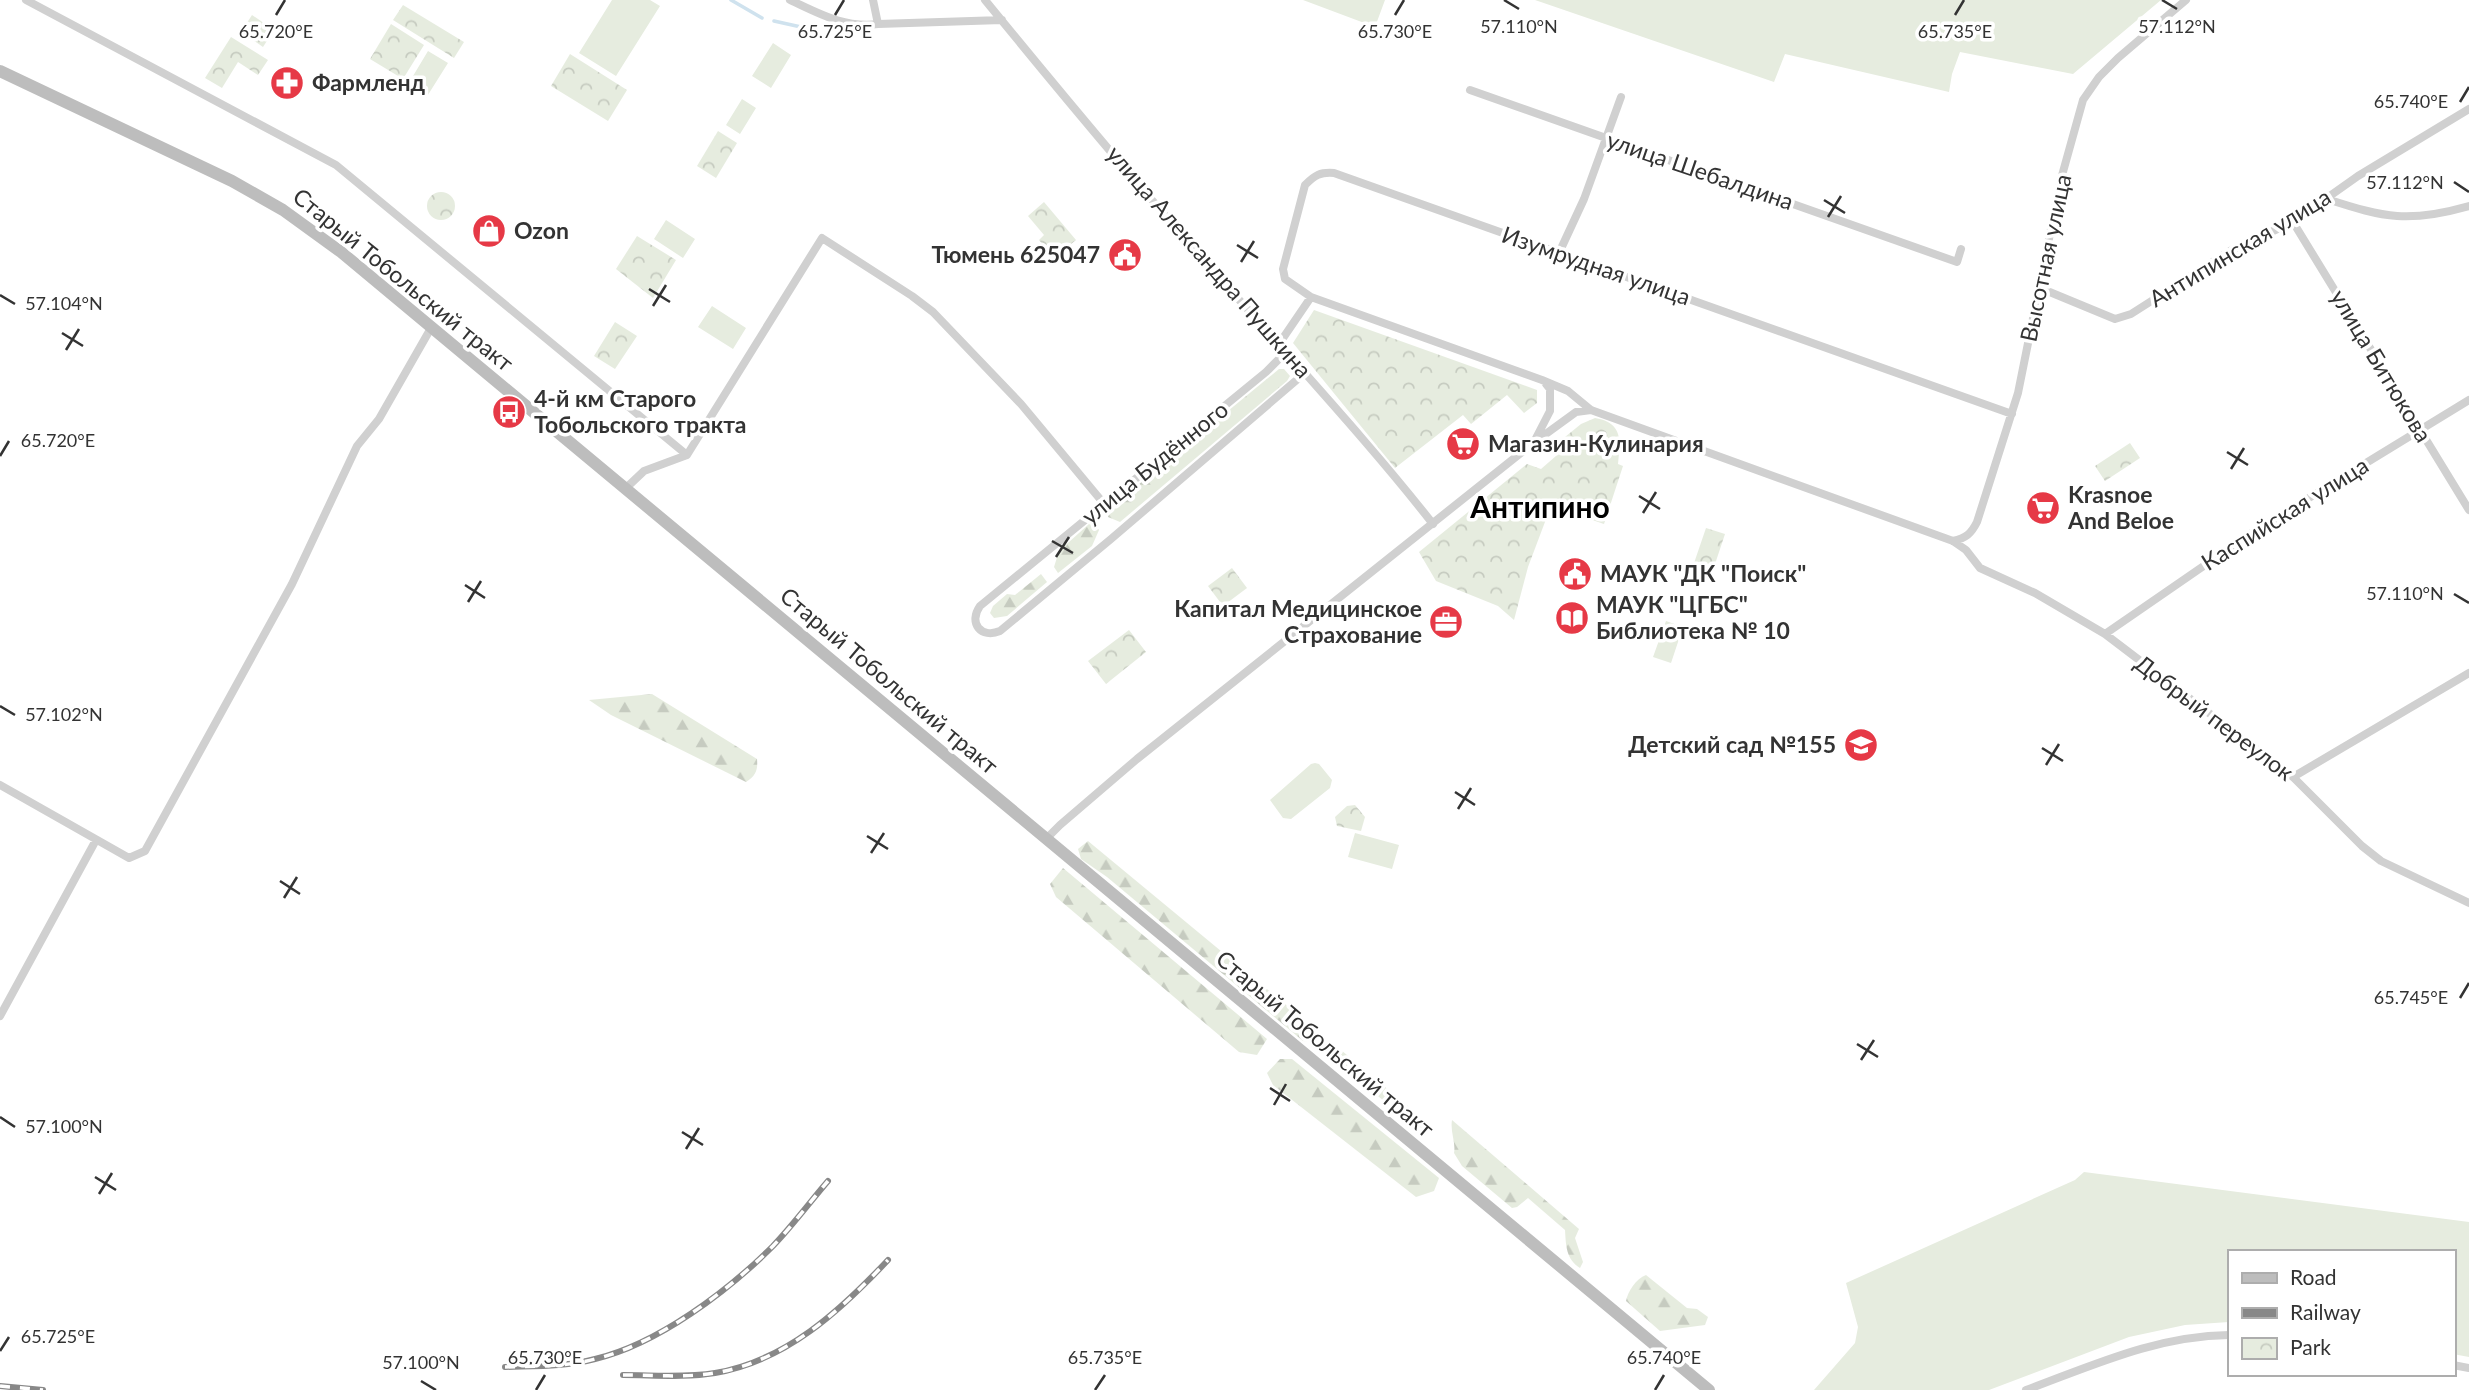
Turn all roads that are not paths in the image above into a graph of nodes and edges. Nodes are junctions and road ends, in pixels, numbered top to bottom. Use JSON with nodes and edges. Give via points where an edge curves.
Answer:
{"nodes":[{"id":1,"x":26,"y":0,"type":"edge"},
{"id":2,"x":790,"y":0,"type":"edge"},
{"id":3,"x":873,"y":0,"type":"edge"},
{"id":4,"x":985,"y":0,"type":"edge"},
{"id":5,"x":2186,"y":0,"type":"edge"},
{"id":6,"x":1002,"y":20,"type":"junction"},
{"id":7,"x":878,"y":24,"type":"junction"},
{"id":8,"x":0,"y":71,"type":"edge"},
{"id":9,"x":1470,"y":90,"type":"dead end"},
{"id":10,"x":1621,"y":97,"type":"dead end"},
{"id":11,"x":2469,"y":109,"type":"edge"},
{"id":12,"x":1606,"y":138,"type":"junction"},
{"id":13,"x":2327,"y":199,"type":"junction"},
{"id":14,"x":2469,"y":206,"type":"edge"},
{"id":15,"x":2293,"y":222,"type":"junction"},
{"id":16,"x":1961,"y":249,"type":"dead end"},
{"id":17,"x":1559,"y":253,"type":"junction"},
{"id":18,"x":2040,"y":288,"type":"junction"},
{"id":19,"x":1311,"y":297,"type":"junction"},
{"id":20,"x":431,"y":328,"type":"junction"},
{"id":21,"x":1279,"y":344,"type":"junction"},
{"id":22,"x":1286,"y":352,"type":"junction"},
{"id":23,"x":1306,"y":372,"type":"junction"},
{"id":24,"x":1542,"y":380,"type":"junction"},
{"id":25,"x":2469,"y":400,"type":"edge"},
{"id":26,"x":1591,"y":410,"type":"junction"},
{"id":27,"x":2012,"y":414,"type":"junction"},
{"id":28,"x":2419,"y":430,"type":"junction"},
{"id":29,"x":1532,"y":444,"type":"junction"},
{"id":30,"x":687,"y":454,"type":"junction"},
{"id":31,"x":626,"y":488,"type":"junction"},
{"id":32,"x":1105,"y":505,"type":"junction"},
{"id":33,"x":2469,"y":510,"type":"edge"},
{"id":34,"x":1433,"y":524,"type":"junction"},
{"id":35,"x":1953,"y":541,"type":"junction"},
{"id":36,"x":2105,"y":634,"type":"junction"},
{"id":37,"x":2469,"y":673,"type":"edge"},
{"id":38,"x":2294,"y":777,"type":"junction"},
{"id":39,"x":0,"y":785,"type":"edge"},
{"id":40,"x":1046,"y":839,"type":"junction"},
{"id":41,"x":96,"y":840,"type":"junction"},
{"id":42,"x":2469,"y":903,"type":"edge"},
{"id":43,"x":0,"y":1016,"type":"edge"},
{"id":44,"x":2228,"y":1335,"type":"edge"},
{"id":45,"x":1709,"y":1390,"type":"edge"},
{"id":46,"x":2026,"y":1390,"type":"edge"}],
"edges":[{"from":1,"to":30,"type":"street","via":[[336,165]]},
{"from":2,"to":7,"type":"street","via":[[857,26]]},
{"from":3,"to":7,"type":"street"},
{"from":4,"to":6,"type":"street","name":"улица Александра Пушкина"},
{"from":5,"to":18,"type":"street","name":"Высотная улица","via":[[2118,58],[2084,100],[2061,179]]},
{"from":6,"to":7,"type":"street"},
{"from":6,"to":21,"type":"street","name":"улица Александра Пушкина"},
{"from":8,"to":20,"type":"street","name":"Старый Тобольский тракт","via":[[264,198],[341,253]]},
{"from":9,"to":12,"type":"street","name":"улица Шебалдина"},
{"from":10,"to":12,"type":"street"},
{"from":11,"to":13,"type":"street","name":"Антипинская улица"},
{"from":12,"to":16,"type":"street","name":"улица Шебалдина","via":[[1957,262]]},
{"from":12,"to":17,"type":"street"},
{"from":13,"to":14,"type":"street","via":[[2411,218]]},
{"from":13,"to":15,"type":"street","name":"Антипинская улица"},
{"from":15,"to":18,"type":"street","name":"Антипинская улица","via":[[2233,249],[2131,314],[2115,319]]},
{"from":15,"to":28,"type":"street","name":"улица Битюкова"},
{"from":17,"to":19,"type":"street","name":"Изумрудная улица","via":[[1322,172],[1305,186],[1283,269],[1285,279]]},
{"from":17,"to":27,"type":"street","name":"Изумрудная улица"},
{"from":18,"to":27,"type":"street","name":"Высотная улица"},
{"from":19,"to":21,"type":"street"},
{"from":19,"to":24,"type":"street"},
{"from":20,"to":31,"type":"street","name":"Старый Тобольский тракт"},
{"from":20,"to":41,"type":"street","via":[[379,419],[357,446],[292,584],[150,844],[129,858]]},
{"from":21,"to":22,"type":"street","name":"улица Александра Пушкина"},
{"from":22,"to":23,"type":"street","name":"улица Александра Пушкина"},
{"from":22,"to":32,"type":"street","name":"улица Будённого"},
{"from":23,"to":32,"type":"street","name":"улица Будённого","via":[[1000,631],[984,634],[978,629],[974,621],[980,607]]},
{"from":23,"to":34,"type":"street","name":"улица Александра Пушкина"},
{"from":24,"to":26,"type":"street","via":[[1567,391]]},
{"from":24,"to":29,"type":"street","via":[[1552,400]]},
{"from":25,"to":28,"type":"street","name":"Каспийская улица"},
{"from":26,"to":29,"type":"street","via":[[1576,412]]},
{"from":26,"to":35,"type":"street"},
{"from":27,"to":35,"type":"street","name":"Высотная улица","via":[[1977,522],[1966,538]]},
{"from":28,"to":33,"type":"street","name":"улица Битюкова"},
{"from":28,"to":36,"type":"street","name":"Каспийская улица","via":[[2250,534]]},
{"from":29,"to":34,"type":"street"},
{"from":30,"to":31,"type":"street","via":[[644,471]]},
{"from":30,"to":32,"type":"street","via":[[822,238],[933,312],[1021,404]]},
{"from":31,"to":40,"type":"street","name":"Старый Тобольский тракт"},
{"from":34,"to":40,"type":"street","via":[[1137,759]]},
{"from":35,"to":36,"type":"street","name":"Добрый переулок","via":[[1980,568],[2035,593]]},
{"from":36,"to":38,"type":"street","name":"Добрый переулок"},
{"from":37,"to":38,"type":"street"},
{"from":38,"to":42,"type":"street","name":"Добрый переулок","via":[[2372,853],[2405,874]]},
{"from":39,"to":41,"type":"street"},
{"from":40,"to":45,"type":"street","name":"Старый Тобольский тракт"},
{"from":41,"to":43,"type":"street"},
{"from":44,"to":46,"type":"street","via":[[2163,1342]]}]}
